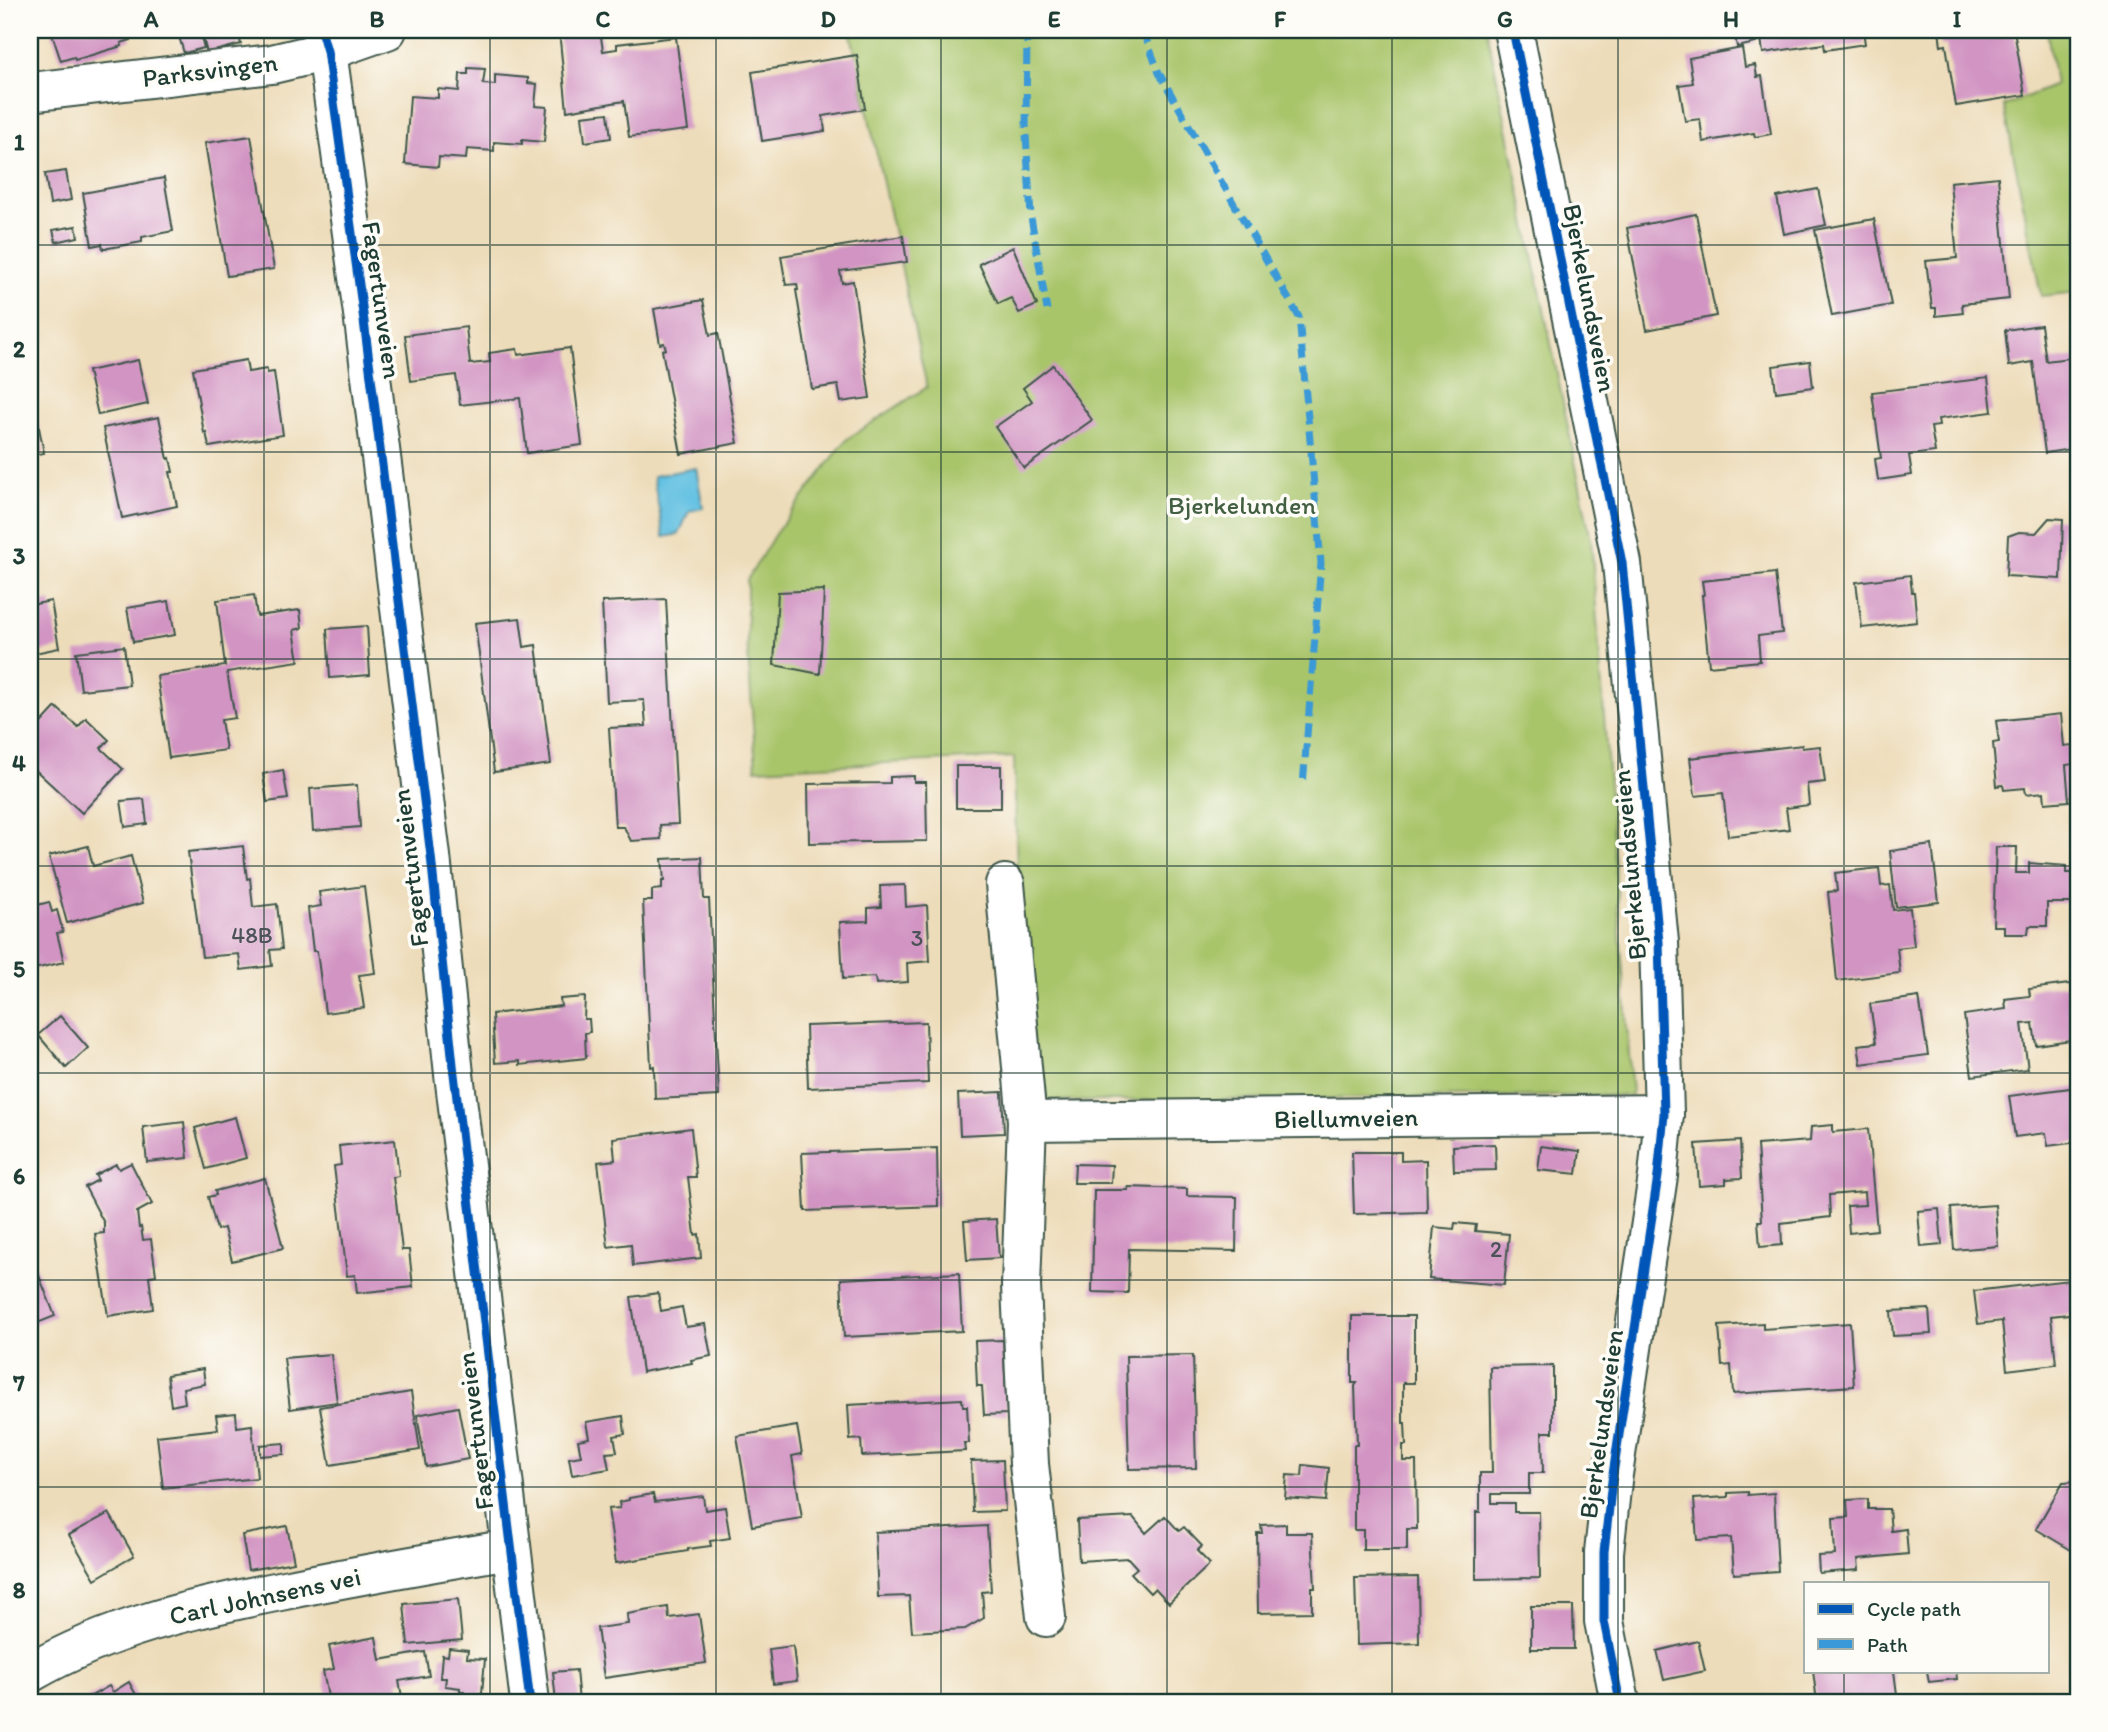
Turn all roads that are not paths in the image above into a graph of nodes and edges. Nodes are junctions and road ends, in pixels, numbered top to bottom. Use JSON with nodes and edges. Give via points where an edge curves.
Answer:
{"nodes":[{"id":1,"x":387,"y":30,"type":"edge"},
{"id":2,"x":1513,"y":30,"type":"edge"},
{"id":3,"x":324,"y":40,"type":"edge"},
{"id":4,"x":30,"y":92,"type":"edge"},
{"id":5,"x":1005,"y":884,"type":"dead end"},
{"id":6,"x":1664,"y":1114,"type":"junction"},
{"id":7,"x":1027,"y":1121,"type":"junction"},
{"id":8,"x":510,"y":1549,"type":"junction"},
{"id":9,"x":1045,"y":1617,"type":"dead end"},
{"id":10,"x":30,"y":1673,"type":"edge"},
{"id":11,"x":530,"y":1702,"type":"edge"},
{"id":12,"x":1620,"y":1702,"type":"edge"}],
"edges":[{"from":1,"to":3,"type":"street","name":"Parksvingen"},
{"from":2,"to":6,"type":"street","name":"Bjerkelundsveien","via":[[1622,563],[1659,942]]},
{"from":3,"to":4,"type":"street","name":"Parksvingen","via":[[272,64]]},
{"from":3,"to":8,"type":"street","name":"Fagertunveien","via":[[365,321],[431,856]]},
{"from":5,"to":7,"type":"street"},
{"from":6,"to":7,"type":"street","name":"Biellumveien"},
{"from":6,"to":12,"type":"street","name":"Bjerkelundsveien","via":[[1604,1552],[1604,1621]]},
{"from":7,"to":9,"type":"street","via":[[1021,1286],[1029,1464]]},
{"from":8,"to":10,"type":"street","name":"Carl Johnsens vei","via":[[202,1607],[123,1629]]},
{"from":8,"to":11,"type":"street","name":"Fagertunveien"}]}
